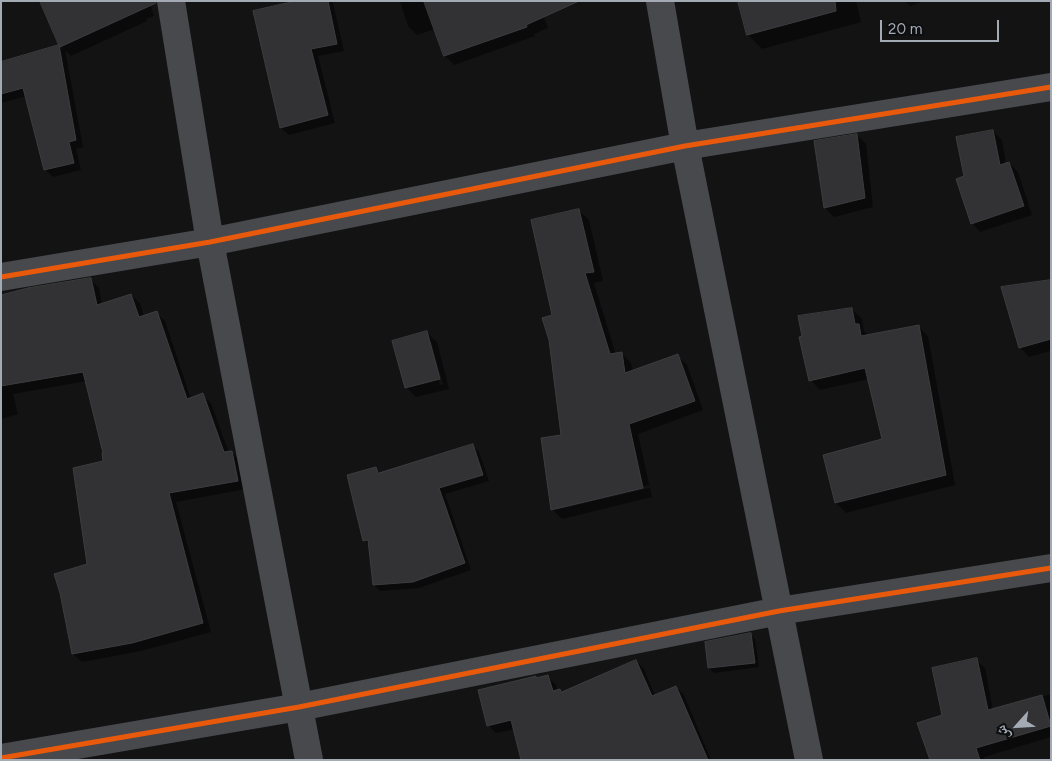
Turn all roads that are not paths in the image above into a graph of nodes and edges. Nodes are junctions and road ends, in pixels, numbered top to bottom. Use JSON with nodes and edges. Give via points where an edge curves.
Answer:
{"nodes":[{"id":1,"x":170,"y":1,"type":"edge"},
{"id":2,"x":660,"y":1,"type":"edge"},
{"id":3,"x":1051,"y":87,"type":"edge"},
{"id":4,"x":685,"y":146,"type":"junction"},
{"id":5,"x":210,"y":242,"type":"junction"},
{"id":6,"x":1,"y":277,"type":"edge"},
{"id":7,"x":1051,"y":568,"type":"edge"},
{"id":8,"x":779,"y":611,"type":"junction"},
{"id":9,"x":299,"y":707,"type":"junction"},
{"id":10,"x":1,"y":758,"type":"edge"},
{"id":11,"x":309,"y":760,"type":"edge"},
{"id":12,"x":809,"y":760,"type":"edge"}],
"edges":[{"from":1,"to":5,"type":"street"},
{"from":2,"to":4,"type":"street"},
{"from":3,"to":4,"type":"street"},
{"from":4,"to":5,"type":"street"},
{"from":4,"to":8,"type":"street"},
{"from":5,"to":6,"type":"street"},
{"from":5,"to":9,"type":"street"},
{"from":7,"to":8,"type":"street"},
{"from":8,"to":9,"type":"street"},
{"from":8,"to":12,"type":"street"},
{"from":9,"to":10,"type":"street"},
{"from":9,"to":11,"type":"street"}]}
